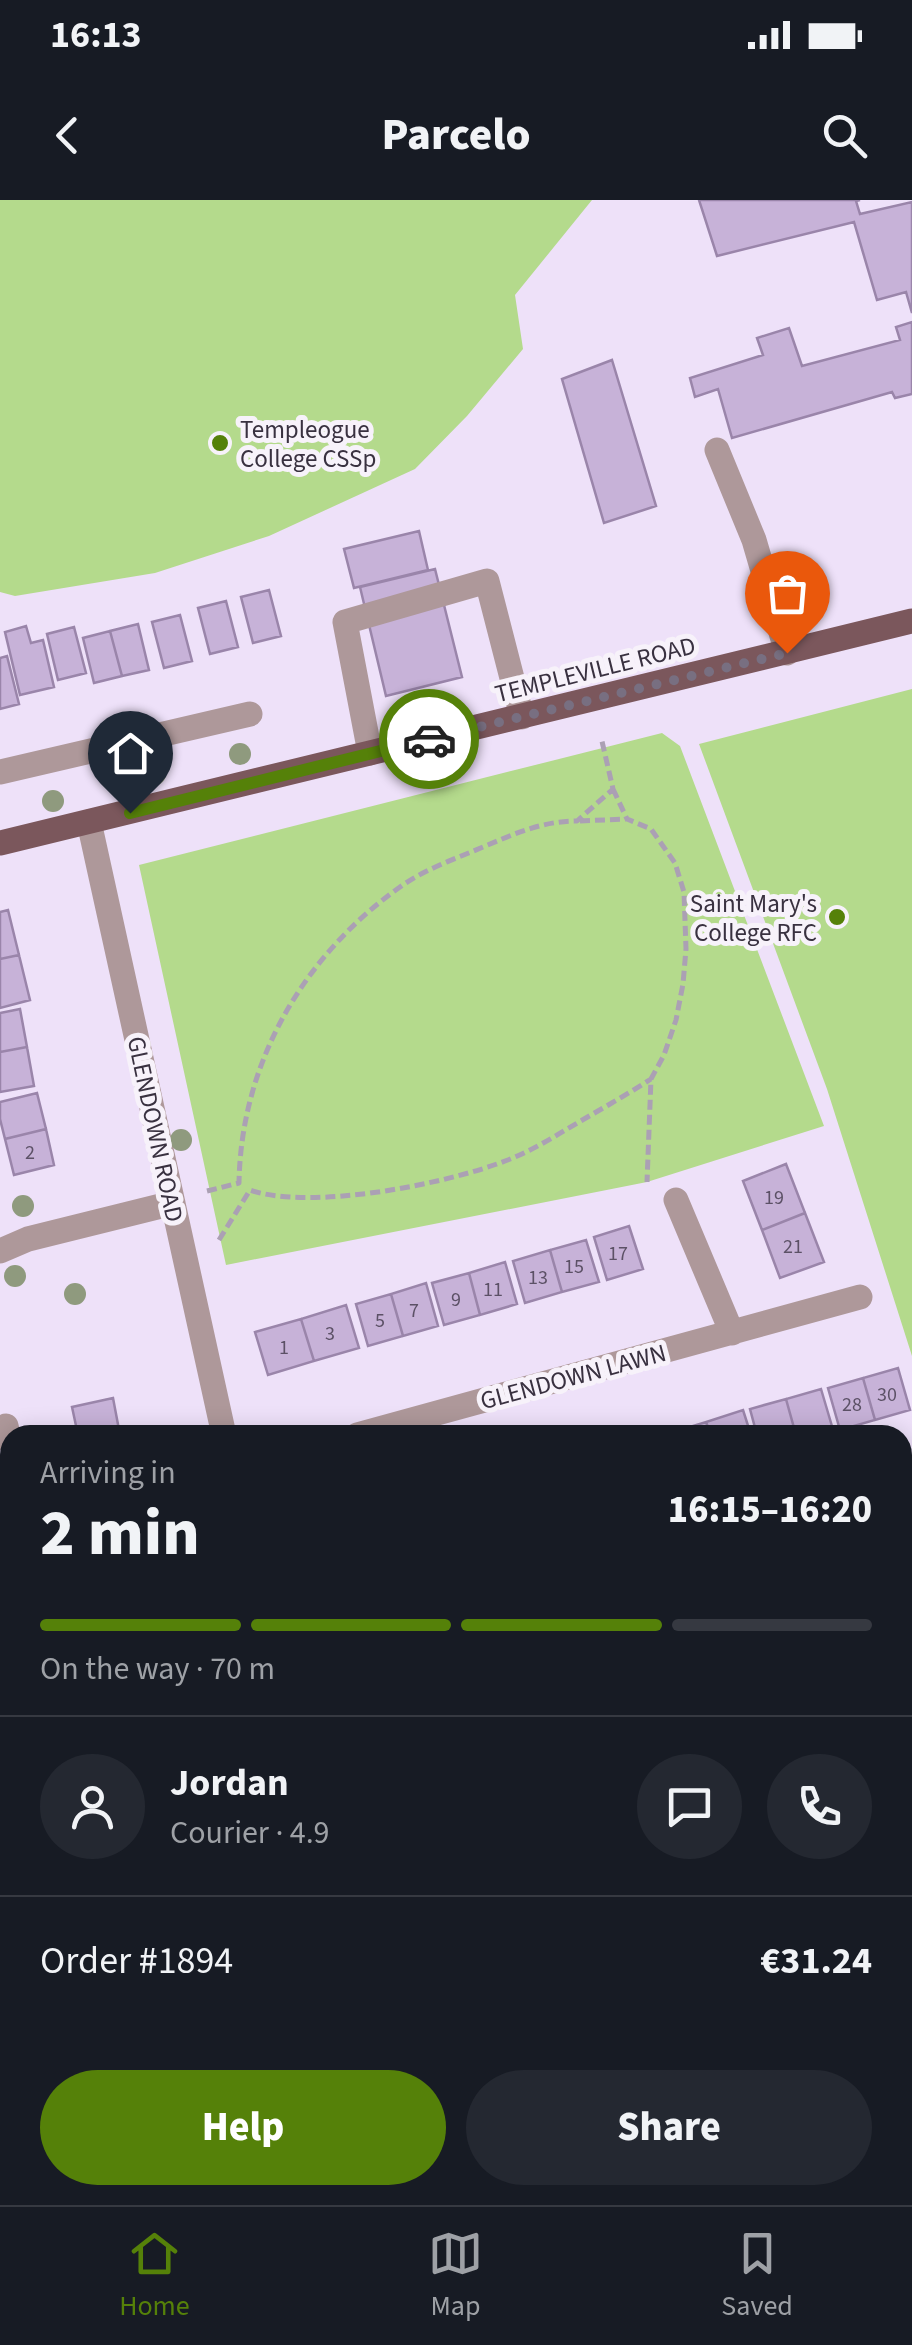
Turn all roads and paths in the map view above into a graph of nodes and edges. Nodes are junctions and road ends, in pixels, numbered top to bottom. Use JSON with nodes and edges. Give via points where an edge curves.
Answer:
{"nodes":[{"id":1,"x":717,"y":450,"type":"dead end"},
{"id":2,"x":912,"y":621,"type":"edge"},
{"id":3,"x":787,"y":653,"type":"junction"},
{"id":4,"x":250,"y":714,"type":"dead end"},
{"id":5,"x":522,"y":718,"type":"junction"},
{"id":6,"x":601,"y":737,"type":"dead end"},
{"id":7,"x":370,"y":753,"type":"junction"},
{"id":8,"x":0,"y":772,"type":"edge"},
{"id":9,"x":613,"y":789,"type":"junction"},
{"id":10,"x":627,"y":818,"type":"junction"},
{"id":11,"x":577,"y":821,"type":"junction"},
{"id":12,"x":89,"y":822,"type":"junction"},
{"id":13,"x":0,"y":843,"type":"edge"},
{"id":14,"x":652,"y":1079,"type":"junction"},
{"id":15,"x":647,"y":1182,"type":"dead end"},
{"id":16,"x":239,"y":1183,"type":"junction"},
{"id":17,"x":250,"y":1190,"type":"junction"},
{"id":18,"x":207,"y":1191,"type":"dead end"},
{"id":19,"x":676,"y":1200,"type":"dead end"},
{"id":20,"x":172,"y":1204,"type":"junction"},
{"id":21,"x":218,"y":1240,"type":"dead end"},
{"id":22,"x":0,"y":1251,"type":"edge"},
{"id":23,"x":860,"y":1298,"type":"dead end"},
{"id":24,"x":732,"y":1333,"type":"junction"},
{"id":25,"x":222,"y":1425,"type":"edge"},
{"id":26,"x":395,"y":1425,"type":"edge"}],
"edges":[{"from":1,"to":3,"type":"street","via":[[754,540]]},
{"from":2,"to":3,"type":"main road","name":"TEMPLEVILLE ROAD"},
{"from":3,"to":5,"type":"main road","name":"TEMPLEVILLE ROAD"},
{"from":4,"to":8,"type":"street"},
{"from":5,"to":7,"type":"main road","name":"TEMPLEVILLE ROAD"},
{"from":5,"to":7,"type":"street","via":[[487,581],[346,622]]},
{"from":6,"to":9,"type":"path"},
{"from":7,"to":12,"type":"main road","name":"TEMPLEVILLE ROAD"},
{"from":9,"to":10,"type":"path"},
{"from":9,"to":11,"type":"path"},
{"from":10,"to":11,"type":"path"},
{"from":10,"to":14,"type":"path","via":[[651,829],[676,863],[684,892],[683,984]]},
{"from":11,"to":16,"type":"path","via":[[524,829],[438,866],[402,886],[331,947],[301,985],[260,1062]]},
{"from":12,"to":13,"type":"main road","name":"TEMPLEVILLE ROAD"},
{"from":12,"to":20,"type":"street","name":"GLENDOWN ROAD"},
{"from":14,"to":15,"type":"path"},
{"from":14,"to":17,"type":"path","via":[[505,1162],[361,1194],[298,1198]]},
{"from":16,"to":17,"type":"path"},
{"from":16,"to":18,"type":"path"},
{"from":17,"to":21,"type":"path"},
{"from":19,"to":24,"type":"street"},
{"from":20,"to":22,"type":"street"},
{"from":20,"to":25,"type":"street","name":"GLENDOWN ROAD"},
{"from":23,"to":24,"type":"street","name":"GLENDOWN LAWN"},
{"from":24,"to":26,"type":"street","name":"GLENDOWN LAWN"}]}
